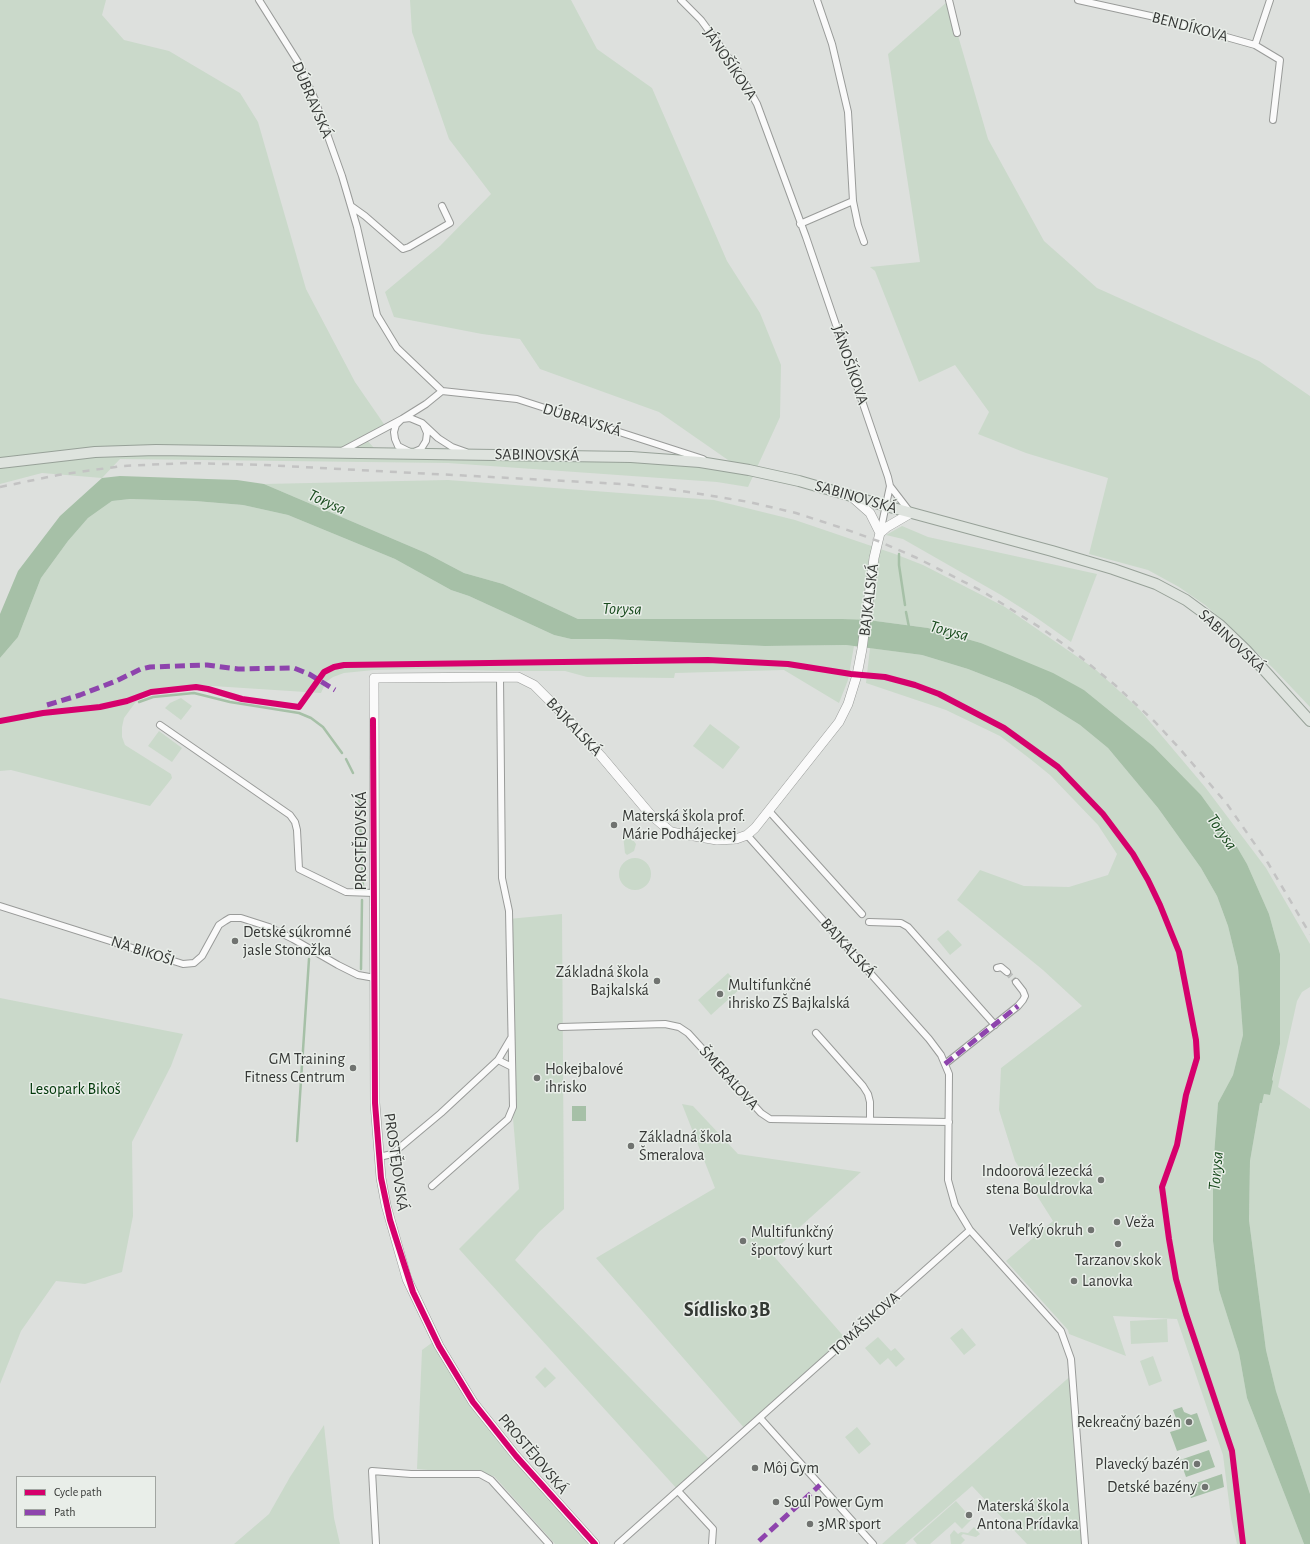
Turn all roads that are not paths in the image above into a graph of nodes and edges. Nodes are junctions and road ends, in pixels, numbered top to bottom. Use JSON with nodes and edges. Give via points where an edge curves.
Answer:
{"nodes":[{"id":1,"x":259,"y":0,"type":"edge"},
{"id":2,"x":681,"y":0,"type":"edge"},
{"id":3,"x":817,"y":0,"type":"edge"},
{"id":4,"x":949,"y":0,"type":"edge"},
{"id":5,"x":1078,"y":0,"type":"edge"},
{"id":6,"x":1270,"y":0,"type":"edge"},
{"id":7,"x":957,"y":33,"type":"dead end"},
{"id":8,"x":1255,"y":45,"type":"junction"},
{"id":9,"x":1273,"y":120,"type":"dead end"},
{"id":10,"x":852,"y":201,"type":"junction"},
{"id":11,"x":351,"y":206,"type":"junction"},
{"id":12,"x":442,"y":206,"type":"dead end"},
{"id":13,"x":800,"y":224,"type":"junction"},
{"id":14,"x":864,"y":242,"type":"dead end"},
{"id":15,"x":442,"y":392,"type":"junction"},
{"id":16,"x":420,"y":408,"type":"junction"},
{"id":17,"x":402,"y":419,"type":"junction"},
{"id":18,"x":423,"y":424,"type":"junction"},
{"id":19,"x":340,"y":452,"type":"junction"},
{"id":20,"x":412,"y":453,"type":"junction"},
{"id":21,"x":471,"y":454,"type":"junction"},
{"id":22,"x":0,"y":463,"type":"edge"},
{"id":23,"x":718,"y":464,"type":"junction"},
{"id":24,"x":890,"y":486,"type":"junction"},
{"id":25,"x":850,"y":496,"type":"junction"},
{"id":26,"x":886,"y":506,"type":"junction"},
{"id":27,"x":910,"y":513,"type":"junction"},
{"id":28,"x":880,"y":533,"type":"junction"},
{"id":29,"x":500,"y":676,"type":"junction"},
{"id":30,"x":374,"y":678,"type":"joint"},
{"id":31,"x":1310,"y":721,"type":"edge"},
{"id":32,"x":160,"y":725,"type":"dead end"},
{"id":33,"x":769,"y":811,"type":"junction"},
{"id":34,"x":746,"y":835,"type":"junction"},
{"id":35,"x":374,"y":893,"type":"junction"},
{"id":36,"x":0,"y":906,"type":"edge"},
{"id":37,"x":862,"y":914,"type":"dead end"},
{"id":38,"x":869,"y":922,"type":"dead end"},
{"id":39,"x":997,"y":968,"type":"dead end"},
{"id":40,"x":1007,"y":972,"type":"tunnel mouth"},
{"id":41,"x":375,"y":978,"type":"junction"},
{"id":42,"x":1016,"y":982,"type":"tunnel mouth"},
{"id":43,"x":995,"y":1025,"type":"junction"},
{"id":44,"x":561,"y":1027,"type":"dead end"},
{"id":45,"x":816,"y":1033,"type":"dead end"},
{"id":46,"x":511,"y":1038,"type":"junction"},
{"id":47,"x":498,"y":1060,"type":"junction"},
{"id":48,"x":945,"y":1064,"type":"junction"},
{"id":49,"x":512,"y":1067,"type":"junction"},
{"id":50,"x":870,"y":1120,"type":"junction"},
{"id":51,"x":949,"y":1122,"type":"junction"},
{"id":52,"x":379,"y":1157,"type":"junction"},
{"id":53,"x":432,"y":1186,"type":"dead end"},
{"id":54,"x":970,"y":1230,"type":"junction"},
{"id":55,"x":760,"y":1418,"type":"junction"},
{"id":56,"x":678,"y":1491,"type":"junction"},
{"id":57,"x":376,"y":1544,"type":"edge"},
{"id":58,"x":549,"y":1544,"type":"edge"},
{"id":59,"x":595,"y":1544,"type":"edge"},
{"id":60,"x":618,"y":1544,"type":"edge"},
{"id":61,"x":712,"y":1544,"type":"edge"},
{"id":62,"x":873,"y":1544,"type":"edge"},
{"id":63,"x":1085,"y":1544,"type":"edge"}],
"edges":[{"from":1,"to":11,"type":"street","name":"DÚBRAVSKÁ","via":[[298,62],[315,100]]},
{"from":2,"to":13,"type":"street","name":"JÁNOŠÍKOVA","via":[[701,20],[739,72],[757,104]]},
{"from":3,"to":10,"type":"street","via":[[832,44],[848,112]]},
{"from":4,"to":7,"type":"street"},
{"from":5,"to":8,"type":"street","name":"BENDÍKOVA","via":[[1155,17]]},
{"from":6,"to":8,"type":"street"},
{"from":8,"to":9,"type":"street","name":"BENDÍKOVA","via":[[1280,60]]},
{"from":10,"to":13,"type":"street"},
{"from":10,"to":14,"type":"street"},
{"from":11,"to":12,"type":"street","via":[[403,249],[450,223]]},
{"from":11,"to":15,"type":"street","name":"DÚBRAVSKÁ","via":[[377,315],[397,348]]},
{"from":13,"to":24,"type":"street","name":"JÁNOŠÍKOVA"},
{"from":15,"to":16,"type":"street"},
{"from":15,"to":23,"type":"street","name":"DÚBRAVSKÁ","via":[[517,399]]},
{"from":16,"to":17,"type":"street"},
{"from":16,"to":18,"type":"street","via":[[418,417]]},
{"from":17,"to":18,"type":"street","via":[[415,419]]},
{"from":17,"to":19,"type":"street"},
{"from":17,"to":20,"type":"street","via":[[396,425],[395,439],[398,446]]},
{"from":18,"to":20,"type":"street","via":[[427,433],[424,446]]},
{"from":18,"to":21,"type":"street","via":[[452,447]]},
{"from":19,"to":20,"type":"main road","name":"SABINOVSKÁ"},
{"from":19,"to":22,"type":"main road","name":"SABINOVSKÁ","via":[[124,450]]},
{"from":20,"to":21,"type":"main road","name":"SABINOVSKÁ"},
{"from":21,"to":23,"type":"main road","name":"SABINOVSKÁ","via":[[649,458]]},
{"from":23,"to":25,"type":"main road","name":"SABINOVSKÁ","via":[[773,475]]},
{"from":24,"to":26,"type":"street","name":"JÁNOŠÍKOVA"},
{"from":24,"to":27,"type":"street"},
{"from":25,"to":26,"type":"main road","name":"SABINOVSKÁ"},
{"from":25,"to":28,"type":"street","via":[[870,513]]},
{"from":26,"to":27,"type":"main road","name":"SABINOVSKÁ"},
{"from":26,"to":28,"type":"street","name":"BAJKALSKÁ"},
{"from":27,"to":28,"type":"street"},
{"from":27,"to":31,"type":"main road","name":"SABINOVSKÁ","via":[[1098,564],[1164,588],[1195,606],[1224,629]]},
{"from":28,"to":33,"type":"street","name":"BAJKALSKÁ","via":[[874,558],[862,650],[855,685],[848,704],[839,722]]},
{"from":29,"to":30,"type":"street","name":"BAJKALSKÁ"},
{"from":29,"to":34,"type":"street","name":"BAJKALSKÁ","via":[[518,677],[534,685],[601,756],[650,814],[671,832],[717,840],[736,839]]},
{"from":29,"to":46,"type":"street","name":"PROSTĚJOVSKÁ","via":[[502,878],[509,911]]},
{"from":30,"to":35,"type":"street","name":"PROSTĚJOVSKÁ"},
{"from":32,"to":35,"type":"street","name":"PROSTĚJOVSKÁ","via":[[290,815],[297,830],[299,869],[346,892]]},
{"from":33,"to":34,"type":"street","name":"BAJKALSKÁ"},
{"from":33,"to":37,"type":"street","name":"BAJKALSKÁ"},
{"from":34,"to":48,"type":"street","name":"BAJKALSKÁ","via":[[934,1045]]},
{"from":35,"to":41,"type":"street","name":"PROSTĚJOVSKÁ"},
{"from":36,"to":41,"type":"street","name":"NA BIKOŠI","via":[[182,964],[194,963],[202,956],[219,925],[224,921],[242,918],[269,927],[358,975]]},
{"from":38,"to":43,"type":"street","name":"BAJKALSKÁ","via":[[901,923],[908,927]]},
{"from":39,"to":40,"type":"street","via":[[1001,967]]},
{"from":41,"to":52,"type":"street","name":"PROSTĚJOVSKÁ","via":[[375,1103]]},
{"from":42,"to":43,"type":"street","via":[[1025,996]]},
{"from":43,"to":48,"type":"street"},
{"from":44,"to":50,"type":"street","name":"ŠMERALOVA","via":[[664,1024],[679,1027],[688,1033],[761,1113],[770,1118]]},
{"from":45,"to":50,"type":"street","via":[[868,1094]]},
{"from":46,"to":47,"type":"street","name":"PROSTĚJOVSKÁ"},
{"from":46,"to":49,"type":"street","name":"PROSTĚJOVSKÁ"},
{"from":47,"to":49,"type":"street"},
{"from":47,"to":52,"type":"street","name":"PROSTĚJOVSKÁ","via":[[392,1154]]},
{"from":48,"to":51,"type":"street","name":"BAJKALSKÁ","via":[[949,1074]]},
{"from":49,"to":53,"type":"street","name":"PROSTĚJOVSKÁ","via":[[513,1106],[508,1119]]},
{"from":50,"to":51,"type":"street","name":"ŠMERALOVA"},
{"from":51,"to":54,"type":"street","name":"BAJKALSKÁ","via":[[948,1180],[955,1205]]},
{"from":52,"to":59,"type":"street","name":"PROSTĚJOVSKÁ","via":[[386,1205],[407,1279],[439,1346],[473,1402],[516,1456]]},
{"from":54,"to":55,"type":"street","name":"TOMÁŠIKOVA"},
{"from":54,"to":63,"type":"street","name":"BAJKALSKÁ","via":[[1061,1331],[1071,1359]]},
{"from":55,"to":56,"type":"street","name":"TOMÁŠIKOVA"},
{"from":55,"to":62,"type":"street"},
{"from":56,"to":60,"type":"street","name":"TOMÁŠIKOVA"},
{"from":56,"to":61,"type":"street","via":[[713,1529]]},
{"from":57,"to":58,"type":"street","via":[[372,1471],[480,1474],[491,1480]]}]}
